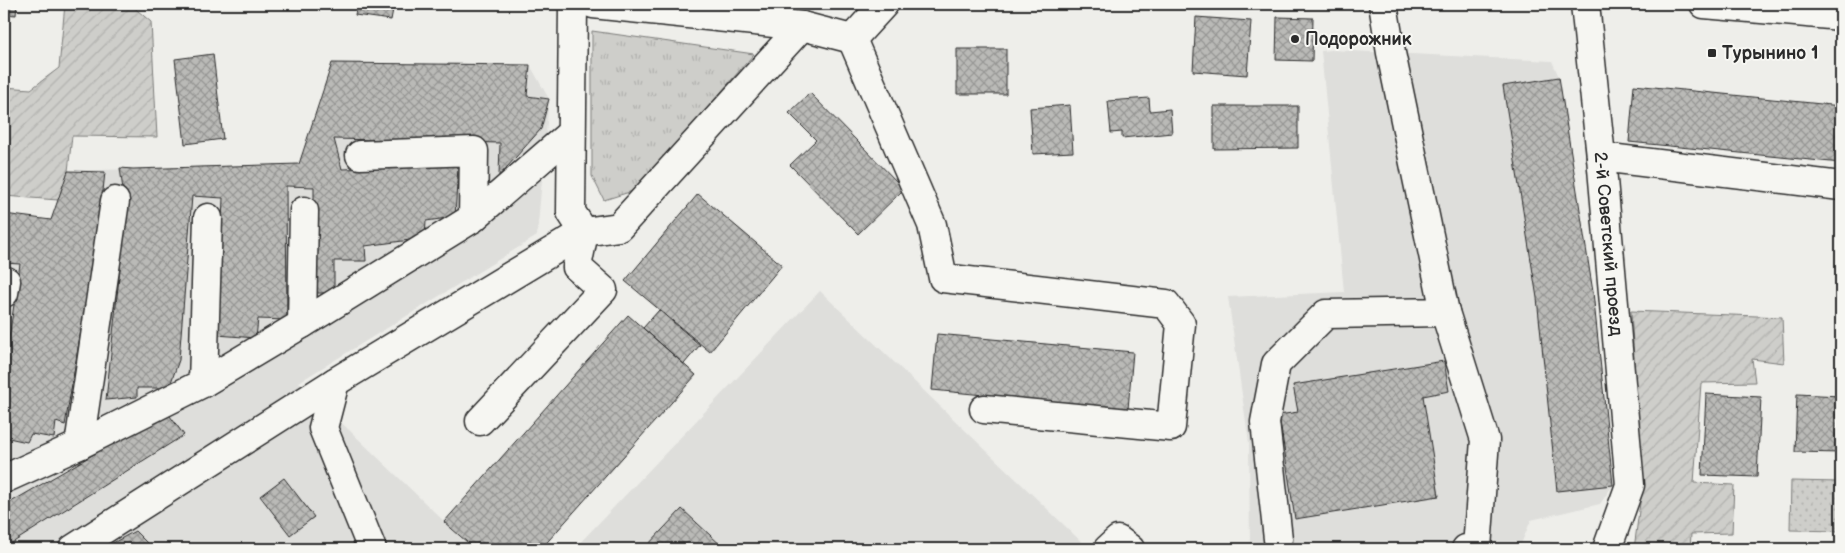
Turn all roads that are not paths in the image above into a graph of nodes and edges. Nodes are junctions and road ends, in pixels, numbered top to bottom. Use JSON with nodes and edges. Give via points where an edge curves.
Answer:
{"nodes":[{"id":1,"x":573,"y":4,"type":"edge"},
{"id":2,"x":593,"y":4,"type":"edge"},
{"id":3,"x":884,"y":4,"type":"edge"},
{"id":4,"x":1383,"y":4,"type":"edge"},
{"id":5,"x":1585,"y":4,"type":"edge"},
{"id":6,"x":1704,"y":4,"type":"edge"},
{"id":7,"x":1841,"y":16,"type":"edge"},
{"id":8,"x":802,"y":26,"type":"junction"},
{"id":9,"x":852,"y":39,"type":"junction"},
{"id":10,"x":571,"y":133,"type":"junction"},
{"id":11,"x":360,"y":155,"type":"dead end"},
{"id":12,"x":1601,"y":157,"type":"junction"},
{"id":13,"x":1841,"y":186,"type":"edge"},
{"id":14,"x":115,"y":201,"type":"dead end"},
{"id":15,"x":304,"y":211,"type":"dead end"},
{"id":16,"x":208,"y":218,"type":"dead end"},
{"id":17,"x":473,"y":218,"type":"junction"},
{"id":18,"x":584,"y":232,"type":"junction"},
{"id":19,"x":1445,"y":312,"type":"junction"},
{"id":20,"x":302,"y":324,"type":"junction"},
{"id":21,"x":335,"y":382,"type":"junction"},
{"id":22,"x":203,"y":383,"type":"junction"},
{"id":23,"x":984,"y":409,"type":"dead end"},
{"id":24,"x":284,"y":414,"type":"junction"},
{"id":25,"x":480,"y":421,"type":"dead end"},
{"id":26,"x":323,"y":428,"type":"junction"},
{"id":27,"x":78,"y":445,"type":"junction"},
{"id":28,"x":4,"y":477,"type":"edge"},
{"id":29,"x":1278,"y":539,"type":"dead end"},
{"id":30,"x":73,"y":549,"type":"edge"},
{"id":31,"x":372,"y":549,"type":"edge"},
{"id":32,"x":1108,"y":549,"type":"edge"},
{"id":33,"x":1130,"y":549,"type":"edge"},
{"id":34,"x":1466,"y":549,"type":"edge"},
{"id":35,"x":1607,"y":549,"type":"edge"}],
"edges":[{"from":1,"to":10,"type":"street"},
{"from":2,"to":8,"type":"street"},
{"from":3,"to":9,"type":"street"},
{"from":4,"to":19,"type":"street"},
{"from":5,"to":12,"type":"street","name":"2-й Советский проезд"},
{"from":6,"to":7,"type":"street"},
{"from":8,"to":9,"type":"street"},
{"from":8,"to":18,"type":"street","via":[[619,227]]},
{"from":9,"to":23,"type":"street","via":[[932,225],[944,278],[1166,304],[1181,324],[1171,427]]},
{"from":10,"to":17,"type":"street"},
{"from":10,"to":18,"type":"street","via":[[571,212]]},
{"from":11,"to":17,"type":"street","via":[[474,151]]},
{"from":12,"to":13,"type":"street"},
{"from":12,"to":35,"type":"street","name":"2-й Советский проезд","via":[[1630,485]]},
{"from":14,"to":27,"type":"street"},
{"from":15,"to":20,"type":"street"},
{"from":16,"to":22,"type":"street"},
{"from":17,"to":20,"type":"street"},
{"from":18,"to":21,"type":"street"},
{"from":18,"to":25,"type":"street","via":[[577,267],[603,290]]},
{"from":19,"to":29,"type":"street","via":[[1326,314],[1276,364],[1265,422]]},
{"from":19,"to":34,"type":"street","via":[[1484,440],[1477,548]]},
{"from":20,"to":22,"type":"street"},
{"from":21,"to":24,"type":"street"},
{"from":21,"to":26,"type":"street"},
{"from":22,"to":27,"type":"street"},
{"from":24,"to":26,"type":"street"},
{"from":24,"to":30,"type":"street"},
{"from":26,"to":31,"type":"street"},
{"from":27,"to":28,"type":"street"},
{"from":32,"to":33,"type":"street","via":[[1118,540]]}]}
